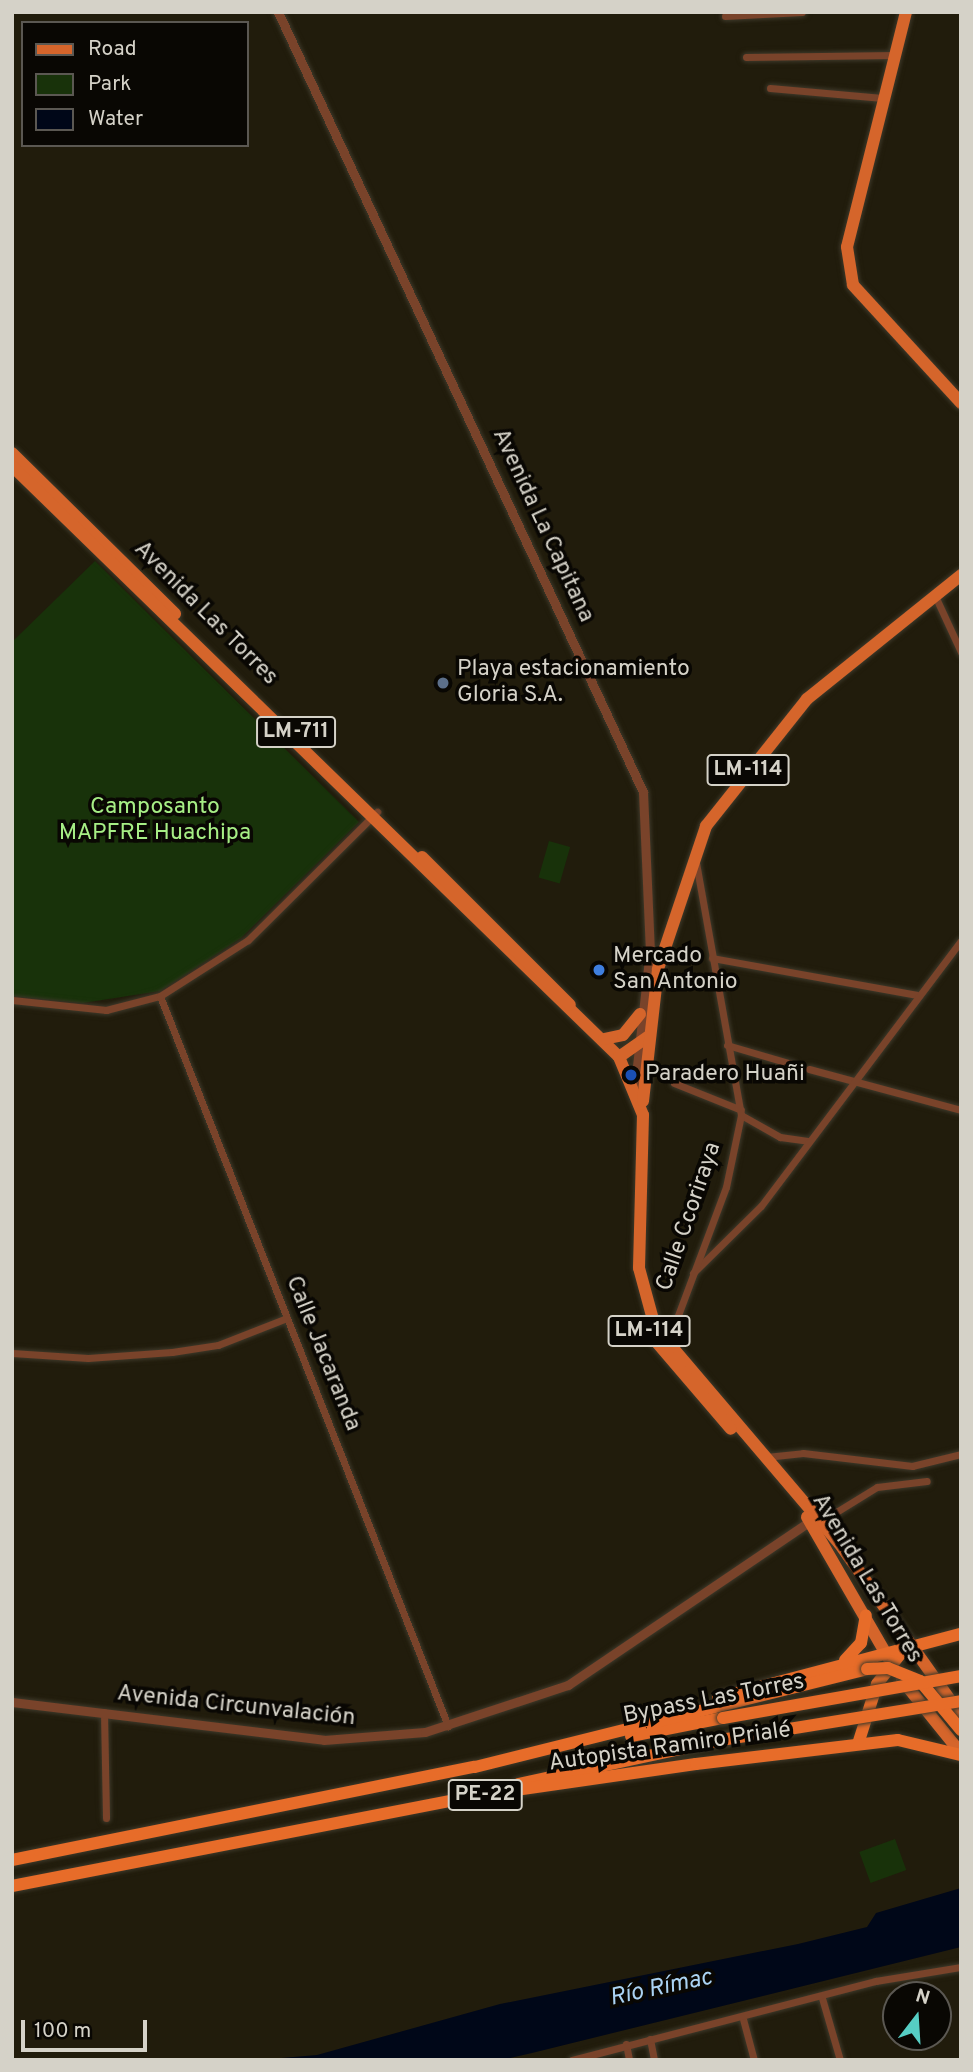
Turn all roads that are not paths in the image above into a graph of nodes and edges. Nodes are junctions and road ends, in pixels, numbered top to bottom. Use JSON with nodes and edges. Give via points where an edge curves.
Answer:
{"nodes":[{"id":1,"x":278,"y":12,"type":"edge"},
{"id":2,"x":802,"y":12,"type":"edge"},
{"id":3,"x":906,"y":12,"type":"edge"},
{"id":4,"x":725,"y":16,"type":"dead end"},
{"id":5,"x":895,"y":55,"type":"junction"},
{"id":6,"x":746,"y":57,"type":"dead end"},
{"id":7,"x":770,"y":88,"type":"dead end"},
{"id":8,"x":883,"y":98,"type":"junction"},
{"id":9,"x":961,"y":403,"type":"edge"},
{"id":10,"x":12,"y":453,"type":"edge"},
{"id":11,"x":12,"y":466,"type":"edge"},
{"id":12,"x":961,"y":575,"type":"edge"},
{"id":13,"x":936,"y":598,"type":"junction"},
{"id":14,"x":961,"y":652,"type":"edge"},
{"id":15,"x":374,"y":815,"type":"junction"},
{"id":16,"x":694,"y":852,"type":"junction"},
{"id":17,"x":961,"y":941,"type":"edge"},
{"id":18,"x":712,"y":958,"type":"junction"},
{"id":19,"x":917,"y":995,"type":"junction"},
{"id":20,"x":160,"y":996,"type":"junction"},
{"id":21,"x":12,"y":1000,"type":"edge"},
{"id":22,"x":640,"y":1014,"type":"junction"},
{"id":23,"x":649,"y":1037,"type":"junction"},
{"id":24,"x":604,"y":1039,"type":"junction"},
{"id":25,"x":727,"y":1045,"type":"junction"},
{"id":26,"x":636,"y":1050,"type":"junction"},
{"id":27,"x":619,"y":1057,"type":"junction"},
{"id":28,"x":792,"y":1064,"type":"dead end"},
{"id":29,"x":810,"y":1069,"type":"dead end"},
{"id":30,"x":853,"y":1082,"type":"junction"},
{"id":31,"x":674,"y":1083,"type":"dead end"},
{"id":32,"x":635,"y":1084,"type":"junction"},
{"id":33,"x":961,"y":1110,"type":"edge"},
{"id":34,"x":741,"y":1113,"type":"junction"},
{"id":35,"x":643,"y":1115,"type":"junction"},
{"id":36,"x":808,"y":1141,"type":"junction"},
{"id":37,"x":690,"y":1276,"type":"junction"},
{"id":38,"x":287,"y":1318,"type":"junction"},
{"id":39,"x":667,"y":1345,"type":"junction"},
{"id":40,"x":12,"y":1353,"type":"edge"},
{"id":41,"x":961,"y":1454,"type":"edge"},
{"id":42,"x":766,"y":1457,"type":"junction"},
{"id":43,"x":927,"y":1481,"type":"dead end"},
{"id":44,"x":815,"y":1520,"type":"junction"},
{"id":45,"x":866,"y":1615,"type":"junction"},
{"id":46,"x":961,"y":1634,"type":"edge"},
{"id":47,"x":908,"y":1644,"type":"junction"},
{"id":48,"x":884,"y":1650,"type":"junction"},
{"id":49,"x":844,"y":1661,"type":"junction"},
{"id":50,"x":892,"y":1665,"type":"junction"},
{"id":51,"x":961,"y":1676,"type":"edge"},
{"id":52,"x":961,"y":1700,"type":"edge"},
{"id":53,"x":12,"y":1702,"type":"edge"},
{"id":54,"x":104,"y":1712,"type":"junction"},
{"id":55,"x":961,"y":1715,"type":"edge"},
{"id":56,"x":448,"y":1726,"type":"junction"},
{"id":57,"x":961,"y":1730,"type":"edge"},
{"id":58,"x":612,"y":1733,"type":"junction"},
{"id":59,"x":858,"y":1744,"type":"junction"},
{"id":60,"x":961,"y":1754,"type":"edge"},
{"id":61,"x":475,"y":1767,"type":"junction"},
{"id":62,"x":481,"y":1795,"type":"junction"},
{"id":63,"x":106,"y":1818,"type":"dead end"},
{"id":64,"x":12,"y":1860,"type":"edge"},
{"id":65,"x":12,"y":1886,"type":"edge"},
{"id":66,"x":961,"y":1967,"type":"edge"},
{"id":67,"x":822,"y":1998,"type":"junction"},
{"id":68,"x":743,"y":2019,"type":"junction"},
{"id":69,"x":650,"y":2039,"type":"junction"},
{"id":70,"x":626,"y":2044,"type":"junction"},
{"id":71,"x":572,"y":2060,"type":"edge"},
{"id":72,"x":629,"y":2060,"type":"edge"},
{"id":73,"x":654,"y":2060,"type":"edge"},
{"id":74,"x":754,"y":2060,"type":"edge"},
{"id":75,"x":840,"y":2060,"type":"edge"}],
"edges":[{"from":1,"to":22,"type":"street","name":"Avenida La Capitana","via":[[643,792],[650,950]]},
{"from":2,"to":4,"type":"street"},
{"from":3,"to":5,"type":"main road"},
{"from":5,"to":6,"type":"street"},
{"from":5,"to":8,"type":"main road"},
{"from":7,"to":8,"type":"street"},
{"from":8,"to":9,"type":"main road","via":[[847,247],[853,285]]},
{"from":10,"to":15,"type":"main road","name":"Avenida Las Torres","number":"LM-711"},
{"from":11,"to":15,"type":"main road","name":"Avenida Las Torres","number":"LM-711"},
{"from":12,"to":13,"type":"main road","number":"LM-114"},
{"from":13,"to":14,"type":"street"},
{"from":13,"to":16,"type":"main road","number":"LM-114","via":[[807,699],[757,756]]},
{"from":15,"to":20,"type":"street","via":[[248,940]]},
{"from":15,"to":24,"type":"main road","name":"Avenida Las Torres","number":"LM-711"},
{"from":16,"to":18,"type":"street","name":"Calle Ccoriraya"},
{"from":16,"to":23,"type":"main road","number":"LM-114","via":[[658,969]]},
{"from":17,"to":19,"type":"street"},
{"from":18,"to":19,"type":"street"},
{"from":18,"to":25,"type":"street","name":"Calle Ccoriraya"},
{"from":19,"to":30,"type":"street"},
{"from":20,"to":21,"type":"street","via":[[106,1010]]},
{"from":20,"to":38,"type":"street","name":"Calle Jacaranda"},
{"from":22,"to":24,"type":"main road","via":[[623,1035]]},
{"from":22,"to":26,"type":"street","name":"Avenida La Capitana"},
{"from":23,"to":26,"type":"main road"},
{"from":23,"to":35,"type":"main road","number":"LM-114"},
{"from":24,"to":27,"type":"main road","name":"Avenida Las Torres","number":"LM-711"},
{"from":25,"to":28,"type":"street"},
{"from":25,"to":34,"type":"street","name":"Calle Ccoriraya"},
{"from":26,"to":27,"type":"main road"},
{"from":26,"to":32,"type":"street","name":"Avenida La Capitana"},
{"from":27,"to":32,"type":"main road","name":"Avenida Las Torres","number":"LM-711"},
{"from":29,"to":30,"type":"street"},
{"from":30,"to":33,"type":"street"},
{"from":30,"to":36,"type":"street"},
{"from":31,"to":34,"type":"street"},
{"from":32,"to":35,"type":"main road","name":"Avenida Las Torres","number":"LM-114"},
{"from":32,"to":44,"type":"main road","name":"Avenida Las Torres","number":"LM-114","via":[[631,1270],[642,1316],[676,1369]]},
{"from":34,"to":36,"type":"street","via":[[780,1137]]},
{"from":34,"to":37,"type":"street","name":"Calle Ccoriraya","via":[[735,1159]]},
{"from":35,"to":39,"type":"main road","name":"Avenida Las Torres","number":"LM-114","via":[[640,1278],[647,1310]]},
{"from":36,"to":37,"type":"street","via":[[761,1206]]},
{"from":37,"to":39,"type":"street","name":"Calle Ccoriraya"},
{"from":38,"to":40,"type":"street","via":[[218,1345],[172,1352],[88,1358]]},
{"from":38,"to":56,"type":"street","name":"Calle Jacaranda"},
{"from":39,"to":42,"type":"main road","name":"Avenida Las Torres","number":"LM-114"},
{"from":41,"to":42,"type":"street","via":[[912,1466],[803,1453]]},
{"from":42,"to":44,"type":"main road","name":"Avenida Las Torres","number":"LM-114"},
{"from":43,"to":44,"type":"street","via":[[877,1488]]},
{"from":44,"to":45,"type":"main road","name":"Avenida Las Torres","number":"LM-114"},
{"from":44,"to":47,"type":"main road","name":"Avenida Las Torres","number":"LM-114"},
{"from":44,"to":56,"type":"street","name":"Avenida Circunvalación","via":[[568,1685]]},
{"from":45,"to":48,"type":"main road","name":"Avenida Las Torres","number":"LM-114"},
{"from":45,"to":49,"type":"highway","via":[[860,1643]]},
{"from":46,"to":47,"type":"highway"},
{"from":47,"to":48,"type":"highway"},
{"from":47,"to":50,"type":"highway"},
{"from":47,"to":55,"type":"main road","name":"Avenida Las Torres","number":"LM-114"},
{"from":48,"to":49,"type":"highway"},
{"from":48,"to":50,"type":"main road","name":"Avenida Las Torres","number":"LM-114"},
{"from":49,"to":58,"type":"highway"},
{"from":50,"to":59,"type":"highway","via":[[877,1684]]},
{"from":50,"to":60,"type":"main road","name":"Avenida Las Torres","number":"LM-114"},
{"from":51,"to":61,"type":"highway","name":"Bypass Las Torres","bridge":true},
{"from":52,"to":62,"type":"highway","name":"Bypass Las Torres","bridge":true,"via":[[727,1739]]},
{"from":53,"to":54,"type":"street","name":"Avenida Circunvalación"},
{"from":54,"to":56,"type":"street","name":"Avenida Circunvalación","via":[[343,1741]]},
{"from":54,"to":63,"type":"street"},
{"from":57,"to":58,"type":"highway","name":"Autopista Ramiro Prialé","number":"PE-22","bridge":true,"via":[[920,1681],[888,1668],[867,1669]]},
{"from":58,"to":61,"type":"highway","name":"Autopista Ramiro Prialé","number":"PE-22"},
{"from":59,"to":60,"type":"highway","name":"Autopista Ramiro Prialé","number":"PE-22","via":[[918,1741]]},
{"from":59,"to":62,"type":"highway","name":"Autopista Ramiro Prialé","number":"PE-22"},
{"from":61,"to":64,"type":"highway","name":"Autopista Ramiro Prialé","number":"PE-22"},
{"from":62,"to":65,"type":"highway","name":"Autopista Ramiro Prialé","number":"PE-22"},
{"from":66,"to":67,"type":"street"},
{"from":67,"to":68,"type":"street"},
{"from":67,"to":75,"type":"street"},
{"from":68,"to":69,"type":"street"},
{"from":68,"to":74,"type":"street"},
{"from":69,"to":70,"type":"street"},
{"from":69,"to":73,"type":"street"},
{"from":70,"to":71,"type":"street"},
{"from":70,"to":72,"type":"street"}]}
